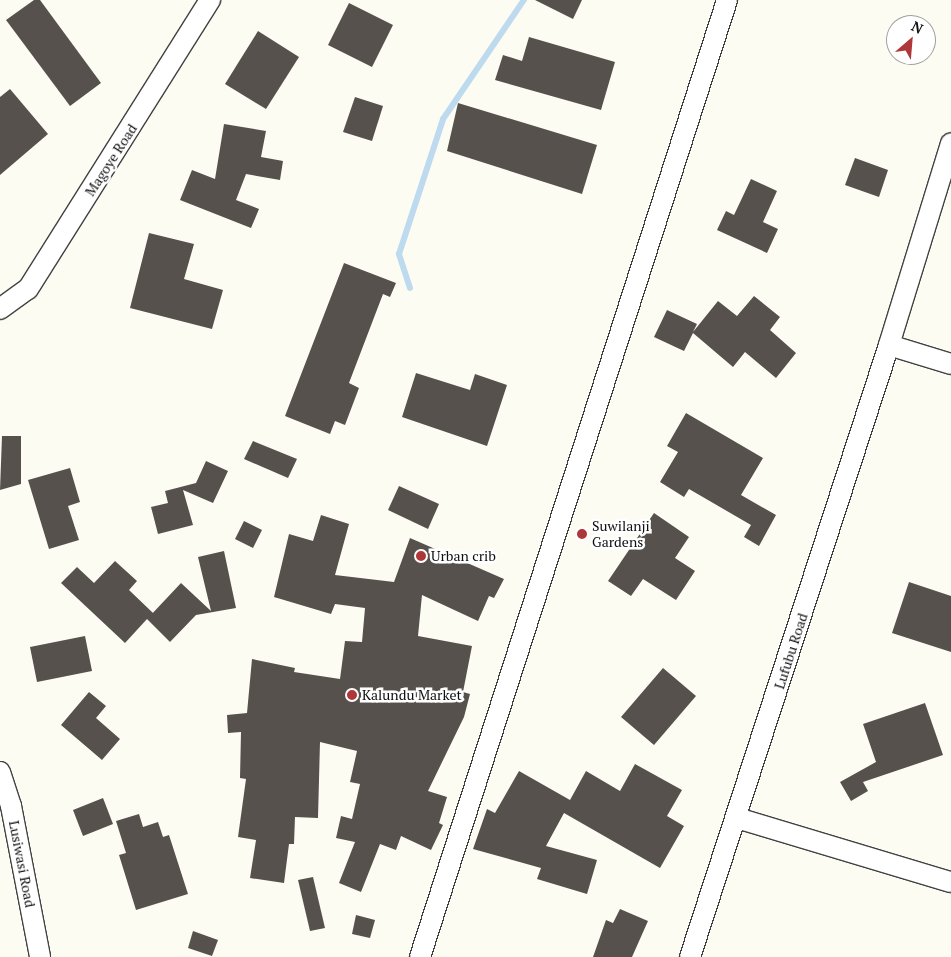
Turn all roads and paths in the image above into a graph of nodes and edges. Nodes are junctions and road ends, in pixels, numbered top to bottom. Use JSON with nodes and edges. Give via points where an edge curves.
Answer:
{"nodes":[{"id":1,"x":210,"y":0,"type":"edge"},
{"id":2,"x":727,"y":0,"type":"edge"},
{"id":3,"x":951,"y":143,"type":"edge"},
{"id":4,"x":0,"y":309,"type":"edge"},
{"id":5,"x":890,"y":345,"type":"junction"},
{"id":6,"x":951,"y":364,"type":"edge"},
{"id":7,"x":0,"y":772,"type":"edge"},
{"id":8,"x":737,"y":818,"type":"junction"},
{"id":9,"x":951,"y":882,"type":"edge"},
{"id":10,"x":40,"y":957,"type":"edge"},
{"id":11,"x":420,"y":957,"type":"edge"},
{"id":12,"x":690,"y":957,"type":"edge"}],
"edges":[{"from":1,"to":4,"type":"street","name":"Magoye Road","via":[[28,289]]},
{"from":2,"to":11,"type":"street"},
{"from":3,"to":5,"type":"street","name":"Lufubu Road"},
{"from":5,"to":6,"type":"street"},
{"from":5,"to":8,"type":"street","name":"Lufubu Road"},
{"from":7,"to":10,"type":"street","name":"Lusiwasi Road","via":[[11,806]]},
{"from":8,"to":9,"type":"street"},
{"from":8,"to":12,"type":"street","name":"Lufubu Road"}]}
